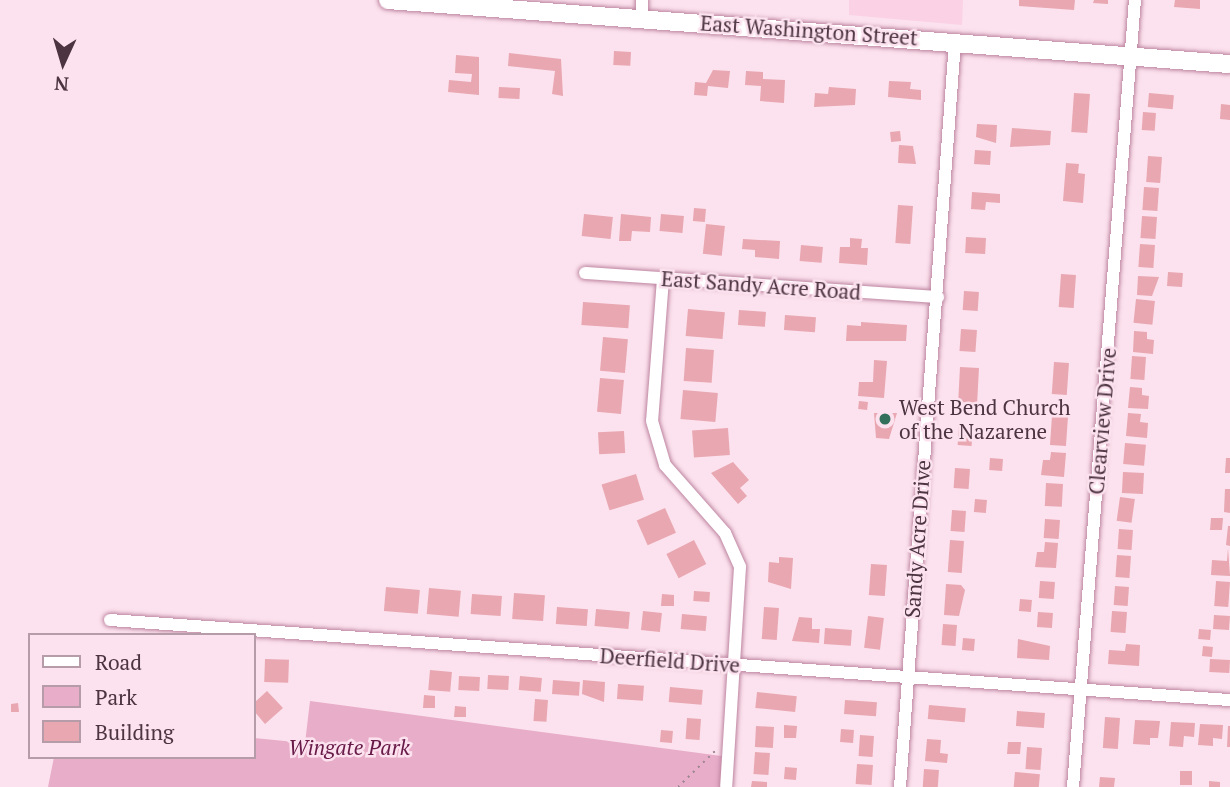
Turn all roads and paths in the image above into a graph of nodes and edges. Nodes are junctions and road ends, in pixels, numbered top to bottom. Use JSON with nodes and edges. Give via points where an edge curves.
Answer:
{"nodes":[{"id":1,"x":388,"y":0,"type":"edge"},
{"id":2,"x":1135,"y":0,"type":"edge"},
{"id":3,"x":642,"y":9,"type":"edge"},
{"id":4,"x":955,"y":41,"type":"junction"},
{"id":5,"x":1131,"y":56,"type":"junction"},
{"id":6,"x":1230,"y":64,"type":"edge"},
{"id":7,"x":585,"y":273,"type":"dead end"},
{"id":8,"x":663,"y":279,"type":"junction"},
{"id":9,"x":937,"y":297,"type":"junction"},
{"id":10,"x":110,"y":620,"type":"dead end"},
{"id":11,"x":735,"y":665,"type":"junction"},
{"id":12,"x":906,"y":676,"type":"junction"},
{"id":13,"x":1080,"y":690,"type":"junction"},
{"id":14,"x":1230,"y":701,"type":"edge"},
{"id":15,"x":715,"y":751,"type":"dead end"},
{"id":16,"x":678,"y":787,"type":"edge"},
{"id":17,"x":726,"y":787,"type":"edge"},
{"id":18,"x":901,"y":787,"type":"edge"},
{"id":19,"x":1073,"y":787,"type":"edge"}],
"edges":[{"from":1,"to":3,"type":"main road","name":"East Washington Street"},
{"from":2,"to":5,"type":"street","name":"Clearview Drive"},
{"from":3,"to":4,"type":"main road","name":"East Washington Street"},
{"from":4,"to":5,"type":"main road","name":"East Washington Street"},
{"from":4,"to":9,"type":"street","name":"Sandy Acre Drive"},
{"from":5,"to":6,"type":"main road","name":"East Washington Street"},
{"from":5,"to":13,"type":"street","name":"Clearview Drive"},
{"from":7,"to":8,"type":"street","name":"East Sandy Acre Road"},
{"from":8,"to":9,"type":"street","name":"East Sandy Acre Road"},
{"from":8,"to":11,"type":"street","via":[[652,421],[665,465],[734,548],[740,567]]},
{"from":9,"to":12,"type":"street","name":"Sandy Acre Drive"},
{"from":10,"to":11,"type":"street","name":"Deerfield Drive"},
{"from":11,"to":12,"type":"street","name":"Deerfield Drive"},
{"from":11,"to":17,"type":"street"},
{"from":12,"to":13,"type":"street","name":"Deerfield Drive"},
{"from":12,"to":18,"type":"street","name":"Sandy Acre Drive"},
{"from":13,"to":14,"type":"street","name":"Deerfield Drive"},
{"from":13,"to":19,"type":"street","name":"Clearview Drive"},
{"from":15,"to":16,"type":"path"}]}
